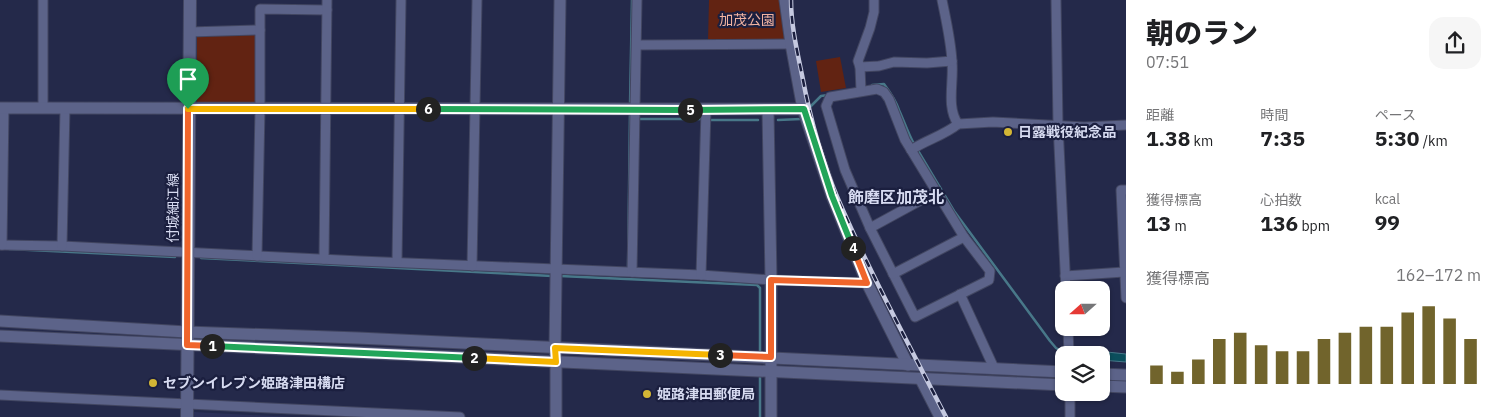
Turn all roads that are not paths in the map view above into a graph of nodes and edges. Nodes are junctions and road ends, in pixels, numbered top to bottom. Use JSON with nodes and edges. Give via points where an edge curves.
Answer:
{"nodes":[{"id":1,"x":43,"y":0,"type":"edge"},
{"id":2,"x":190,"y":0,"type":"edge"},
{"id":3,"x":327,"y":0,"type":"edge"},
{"id":4,"x":401,"y":0,"type":"edge"},
{"id":5,"x":477,"y":0,"type":"edge"},
{"id":6,"x":560,"y":0,"type":"edge"},
{"id":7,"x":637,"y":0,"type":"edge"},
{"id":8,"x":785,"y":0,"type":"edge"},
{"id":9,"x":874,"y":0,"type":"edge"},
{"id":10,"x":942,"y":0,"type":"edge"},
{"id":11,"x":1056,"y":0,"type":"edge"},
{"id":12,"x":327,"y":10,"type":"junction"},
{"id":13,"x":260,"y":30,"type":"junction"},
{"id":14,"x":189,"y":32,"type":"junction"},
{"id":15,"x":791,"y":44,"type":"junction"},
{"id":16,"x":637,"y":45,"type":"junction"},
{"id":17,"x":952,"y":61,"type":"junction"},
{"id":18,"x":860,"y":67,"type":"junction"},
{"id":19,"x":860,"y":91,"type":"junction"},
{"id":20,"x":2,"y":108,"type":"edge"},
{"id":21,"x":43,"y":108,"type":"junction"},
{"id":22,"x":65,"y":108,"type":"junction"},
{"id":23,"x":558,"y":108,"type":"junction"},
{"id":24,"x":635,"y":108,"type":"junction"},
{"id":25,"x":188,"y":109,"type":"junction"},
{"id":26,"x":260,"y":109,"type":"junction"},
{"id":27,"x":326,"y":109,"type":"junction"},
{"id":28,"x":399,"y":109,"type":"junction"},
{"id":29,"x":475,"y":109,"type":"junction"},
{"id":30,"x":804,"y":109,"type":"junction"},
{"id":31,"x":706,"y":110,"type":"junction"},
{"id":32,"x":768,"y":110,"type":"junction"},
{"id":33,"x":958,"y":124,"type":"junction"},
{"id":34,"x":1058,"y":125,"type":"junction"},
{"id":35,"x":1126,"y":125,"type":"edge"},
{"id":36,"x":915,"y":148,"type":"junction"},
{"id":37,"x":936,"y":186,"type":"junction"},
{"id":38,"x":1126,"y":190,"type":"edge"},
{"id":39,"x":870,"y":228,"type":"junction"},
{"id":40,"x":964,"y":237,"type":"junction"},
{"id":41,"x":1,"y":245,"type":"edge"},
{"id":42,"x":62,"y":246,"type":"junction"},
{"id":43,"x":188,"y":253,"type":"junction"},
{"id":44,"x":257,"y":256,"type":"junction"},
{"id":45,"x":324,"y":259,"type":"junction"},
{"id":46,"x":398,"y":262,"type":"junction"},
{"id":47,"x":472,"y":266,"type":"junction"},
{"id":48,"x":556,"y":269,"type":"junction"},
{"id":49,"x":632,"y":272,"type":"junction"},
{"id":50,"x":1124,"y":272,"type":"junction"},
{"id":51,"x":893,"y":274,"type":"junction"},
{"id":52,"x":702,"y":275,"type":"junction"},
{"id":53,"x":1065,"y":276,"type":"junction"},
{"id":54,"x":771,"y":280,"type":"junction"},
{"id":55,"x":1065,"y":281,"type":"edge"},
{"id":56,"x":867,"y":283,"type":"junction"},
{"id":57,"x":960,"y":294,"type":"junction"},
{"id":58,"x":1126,"y":298,"type":"edge"},
{"id":59,"x":0,"y":321,"type":"edge"},
{"id":60,"x":187,"y":332,"type":"junction"},
{"id":61,"x":0,"y":336,"type":"edge"},
{"id":62,"x":187,"y":345,"type":"junction"},
{"id":63,"x":555,"y":348,"type":"junction"},
{"id":64,"x":771,"y":357,"type":"junction"},
{"id":65,"x":556,"y":362,"type":"junction"},
{"id":66,"x":908,"y":364,"type":"junction"},
{"id":67,"x":994,"y":368,"type":"junction"},
{"id":68,"x":1055,"y":371,"type":"edge"},
{"id":69,"x":770,"y":372,"type":"junction"},
{"id":70,"x":1110,"y":374,"type":"edge"},
{"id":71,"x":1126,"y":375,"type":"edge"},
{"id":72,"x":919,"y":378,"type":"junction"},
{"id":73,"x":1055,"y":385,"type":"edge"},
{"id":74,"x":1110,"y":387,"type":"edge"},
{"id":75,"x":1126,"y":388,"type":"edge"},
{"id":76,"x":0,"y":396,"type":"edge"},
{"id":77,"x":1070,"y":401,"type":"edge"},
{"id":78,"x":187,"y":411,"type":"edge"},
{"id":79,"x":460,"y":417,"type":"edge"},
{"id":80,"x":556,"y":417,"type":"edge"},
{"id":81,"x":771,"y":417,"type":"edge"},
{"id":82,"x":939,"y":417,"type":"edge"},
{"id":83,"x":1070,"y":417,"type":"edge"}],
"edges":[{"from":1,"to":21,"type":"street"},
{"from":2,"to":14,"type":"main road","name":"付城細江線"},
{"from":3,"to":12,"type":"street"},
{"from":4,"to":28,"type":"street"},
{"from":5,"to":29,"type":"street"},
{"from":6,"to":23,"type":"street"},
{"from":7,"to":16,"type":"street"},
{"from":8,"to":15,"type":"street"},
{"from":9,"to":18,"type":"street","via":[[870,28],[858,61]]},
{"from":10,"to":17,"type":"street"},
{"from":11,"to":34,"type":"street"},
{"from":12,"to":13,"type":"street","via":[[260,9]]},
{"from":12,"to":27,"type":"street"},
{"from":13,"to":14,"type":"street"},
{"from":13,"to":26,"type":"street"},
{"from":14,"to":25,"type":"main road","name":"付城細江線"},
{"from":15,"to":16,"type":"street"},
{"from":15,"to":30,"type":"street"},
{"from":16,"to":24,"type":"street"},
{"from":17,"to":18,"type":"street","via":[[894,62]]},
{"from":17,"to":33,"type":"street","via":[[951,100]]},
{"from":18,"to":19,"type":"street"},
{"from":19,"to":36,"type":"street","via":[[877,89],[884,92],[905,140]]},
{"from":19,"to":39,"type":"street","via":[[830,97],[826,106],[845,170]]},
{"from":20,"to":21,"type":"street"},
{"from":20,"to":41,"type":"street"},
{"from":21,"to":22,"type":"street"},
{"from":22,"to":25,"type":"street"},
{"from":22,"to":42,"type":"street"},
{"from":23,"to":24,"type":"street"},
{"from":23,"to":29,"type":"street"},
{"from":23,"to":48,"type":"street"},
{"from":24,"to":31,"type":"street"},
{"from":24,"to":49,"type":"street"},
{"from":25,"to":26,"type":"street"},
{"from":25,"to":43,"type":"main road","name":"付城細江線"},
{"from":26,"to":27,"type":"street"},
{"from":26,"to":44,"type":"street"},
{"from":27,"to":28,"type":"street"},
{"from":27,"to":45,"type":"street"},
{"from":28,"to":29,"type":"street"},
{"from":28,"to":46,"type":"street"},
{"from":29,"to":47,"type":"street"},
{"from":30,"to":32,"type":"street"},
{"from":30,"to":56,"type":"street","via":[[832,196]]},
{"from":31,"to":32,"type":"street"},
{"from":31,"to":52,"type":"street"},
{"from":32,"to":54,"type":"street"},
{"from":33,"to":34,"type":"street"},
{"from":33,"to":36,"type":"street"},
{"from":34,"to":35,"type":"street"},
{"from":34,"to":53,"type":"street"},
{"from":36,"to":37,"type":"street"},
{"from":37,"to":39,"type":"street"},
{"from":37,"to":40,"type":"street"},
{"from":38,"to":50,"type":"street","via":[[1121,190]]},
{"from":39,"to":51,"type":"street"},
{"from":40,"to":51,"type":"street"},
{"from":40,"to":57,"type":"street","via":[[990,271],[989,280]]},
{"from":41,"to":42,"type":"street"},
{"from":42,"to":43,"type":"street"},
{"from":43,"to":44,"type":"street"},
{"from":43,"to":60,"type":"main road","name":"付城細江線"},
{"from":44,"to":45,"type":"street"},
{"from":45,"to":46,"type":"street"},
{"from":46,"to":47,"type":"street"},
{"from":47,"to":48,"type":"street"},
{"from":48,"to":49,"type":"street"},
{"from":48,"to":63,"type":"street"},
{"from":49,"to":52,"type":"street"},
{"from":50,"to":53,"type":"street"},
{"from":50,"to":58,"type":"street"},
{"from":51,"to":57,"type":"street","via":[[915,317]]},
{"from":52,"to":54,"type":"street"},
{"from":53,"to":55,"type":"street"},
{"from":54,"to":56,"type":"street"},
{"from":54,"to":64,"type":"street"},
{"from":56,"to":66,"type":"street"},
{"from":57,"to":67,"type":"street"},
{"from":59,"to":60,"type":"street"},
{"from":60,"to":62,"type":"main road","name":"付城細江線"},
{"from":60,"to":63,"type":"street"},
{"from":61,"to":62,"type":"street"},
{"from":62,"to":65,"type":"street"},
{"from":62,"to":78,"type":"main road","name":"付城細江線"},
{"from":63,"to":64,"type":"street"},
{"from":63,"to":65,"type":"street"},
{"from":64,"to":66,"type":"street"},
{"from":64,"to":69,"type":"street"},
{"from":65,"to":69,"type":"street"},
{"from":65,"to":80,"type":"street"},
{"from":66,"to":67,"type":"street"},
{"from":67,"to":68,"type":"street"},
{"from":69,"to":72,"type":"street"},
{"from":69,"to":81,"type":"street"},
{"from":70,"to":71,"type":"street"},
{"from":72,"to":73,"type":"street"},
{"from":72,"to":82,"type":"street"},
{"from":74,"to":75,"type":"street"},
{"from":76,"to":78,"type":"street"},
{"from":77,"to":83,"type":"street"},
{"from":78,"to":79,"type":"street"}]}
